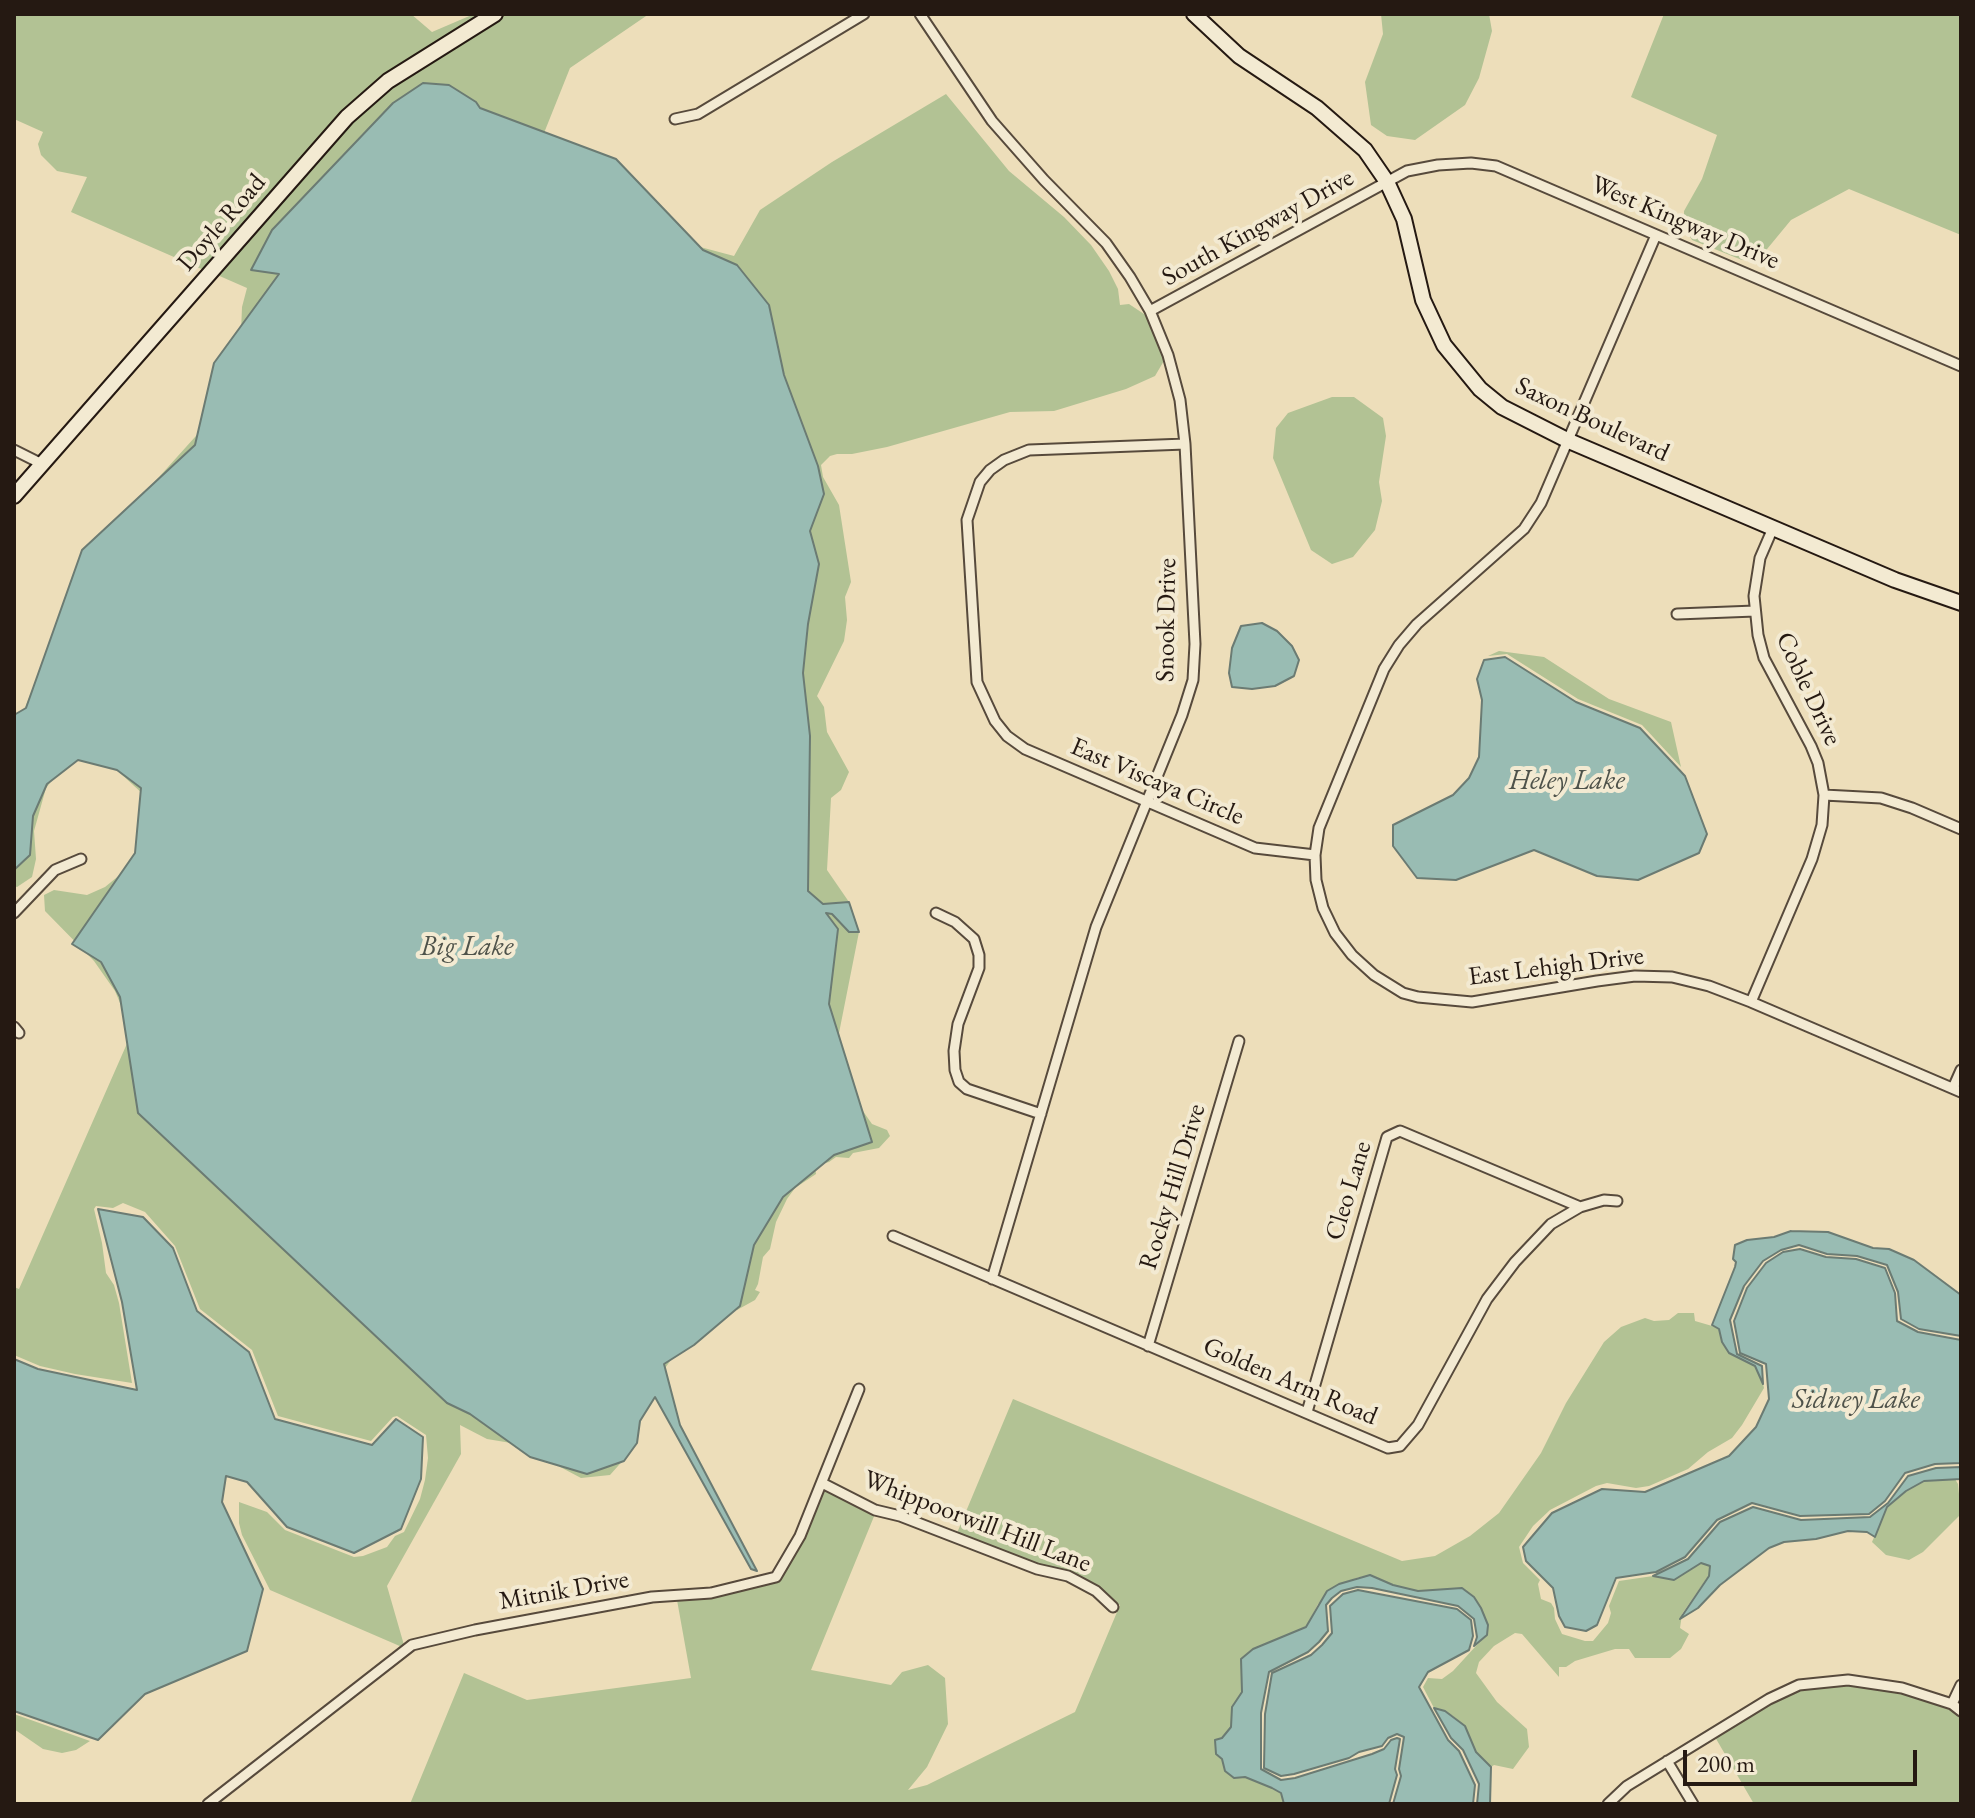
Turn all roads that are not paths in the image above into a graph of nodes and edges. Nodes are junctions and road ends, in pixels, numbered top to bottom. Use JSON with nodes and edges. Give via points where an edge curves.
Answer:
{"nodes":[{"id":1,"x":495,"y":14,"type":"edge"},
{"id":2,"x":864,"y":14,"type":"edge"},
{"id":3,"x":920,"y":14,"type":"edge"},
{"id":4,"x":1194,"y":14,"type":"edge"},
{"id":5,"x":675,"y":119,"type":"dead end"},
{"id":6,"x":1387,"y":182,"type":"junction"},
{"id":7,"x":1656,"y":235,"type":"junction"},
{"id":8,"x":1150,"y":311,"type":"junction"},
{"id":9,"x":1961,"y":366,"type":"edge"},
{"id":10,"x":1569,"y":441,"type":"junction"},
{"id":11,"x":1185,"y":444,"type":"junction"},
{"id":12,"x":14,"y":450,"type":"edge"},
{"id":13,"x":42,"y":464,"type":"junction"},
{"id":14,"x":14,"y":496,"type":"edge"},
{"id":15,"x":1773,"y":528,"type":"junction"},
{"id":16,"x":1961,"y":603,"type":"edge"},
{"id":17,"x":1755,"y":611,"type":"junction"},
{"id":18,"x":1677,"y":614,"type":"dead end"},
{"id":19,"x":1824,"y":795,"type":"junction"},
{"id":20,"x":1147,"y":802,"type":"junction"},
{"id":21,"x":1961,"y":829,"type":"edge"},
{"id":22,"x":1315,"y":855,"type":"junction"},
{"id":23,"x":81,"y":859,"type":"dead end"},
{"id":24,"x":14,"y":913,"type":"edge"},
{"id":25,"x":936,"y":913,"type":"dead end"},
{"id":26,"x":1751,"y":1002,"type":"junction"},
{"id":27,"x":1239,"y":1041,"type":"dead end"},
{"id":28,"x":1961,"y":1070,"type":"edge"},
{"id":29,"x":1957,"y":1090,"type":"edge"},
{"id":30,"x":1041,"y":1114,"type":"junction"},
{"id":31,"x":1617,"y":1201,"type":"dead end"},
{"id":32,"x":1580,"y":1207,"type":"junction"},
{"id":33,"x":893,"y":1236,"type":"dead end"},
{"id":34,"x":992,"y":1279,"type":"junction"},
{"id":35,"x":1148,"y":1346,"type":"junction"},
{"id":36,"x":859,"y":1389,"type":"dead end"},
{"id":37,"x":1307,"y":1412,"type":"junction"},
{"id":38,"x":822,"y":1483,"type":"junction"},
{"id":39,"x":1113,"y":1607,"type":"dead end"},
{"id":40,"x":1961,"y":1685,"type":"edge"},
{"id":41,"x":1952,"y":1704,"type":"junction"},
{"id":42,"x":1961,"y":1711,"type":"edge"},
{"id":43,"x":1667,"y":1761,"type":"junction"},
{"id":44,"x":208,"y":1804,"type":"edge"},
{"id":45,"x":1608,"y":1804,"type":"edge"},
{"id":46,"x":1693,"y":1804,"type":"edge"}],
"edges":[{"from":1,"to":13,"type":"main road","name":"Doyle Road","via":[[388,81],[347,117]]},
{"from":2,"to":5,"type":"street","via":[[698,114]]},
{"from":3,"to":8,"type":"street","name":"Snook Drive","via":[[992,121],[1106,243]]},
{"from":4,"to":6,"type":"main road","name":"Saxon Boulevard","via":[[1247,62],[1340,126]]},
{"from":6,"to":7,"type":"street","name":"West Kingway Drive","via":[[1407,171],[1438,165],[1496,166]]},
{"from":6,"to":8,"type":"street","name":"South Kingway Drive"},
{"from":6,"to":10,"type":"main road","name":"Saxon Boulevard","via":[[1404,219],[1423,300],[1444,345],[1502,407]]},
{"from":7,"to":9,"type":"street","name":"West Kingway Drive"},
{"from":7,"to":10,"type":"street"},
{"from":8,"to":11,"type":"street","name":"Snook Drive","via":[[1180,400]]},
{"from":10,"to":15,"type":"main road","name":"Saxon Boulevard"},
{"from":10,"to":22,"type":"street","via":[[1524,529],[1417,624],[1384,669],[1327,806]]},
{"from":11,"to":20,"type":"street","name":"Snook Drive","via":[[1193,680]]},
{"from":11,"to":20,"type":"street","name":"East Viscaya Circle","via":[[1029,450],[990,470],[980,482],[967,520],[974,661],[977,682],[995,721],[1025,749]]},
{"from":12,"to":13,"type":"street"},
{"from":13,"to":14,"type":"main road","name":"Doyle Road"},
{"from":15,"to":16,"type":"main road","name":"Saxon Boulevard"},
{"from":15,"to":17,"type":"street","name":"Coble Drive","via":[[1760,558]]},
{"from":17,"to":18,"type":"street"},
{"from":17,"to":19,"type":"street","name":"Coble Drive","via":[[1764,658],[1811,746]]},
{"from":19,"to":21,"type":"street","via":[[1881,798]]},
{"from":19,"to":26,"type":"street","name":"Coble Drive","via":[[1812,859]]},
{"from":20,"to":22,"type":"street","name":"East Viscaya Circle","via":[[1255,848]]},
{"from":20,"to":30,"type":"street","name":"Snook Drive","via":[[1096,927]]},
{"from":22,"to":26,"type":"street","name":"East Lehigh Drive","via":[[1323,908],[1335,933],[1374,975],[1403,993],[1472,1002],[1635,976],[1672,977]]},
{"from":23,"to":24,"type":"street","via":[[55,870]]},
{"from":25,"to":30,"type":"street","via":[[974,939],[979,955],[958,1024],[954,1051],[959,1082]]},
{"from":26,"to":29,"type":"street","name":"East Lehigh Drive"},
{"from":27,"to":35,"type":"street","name":"Rocky Hill Drive"},
{"from":28,"to":29,"type":"street"},
{"from":30,"to":34,"type":"street","name":"Snook Drive"},
{"from":31,"to":32,"type":"street","name":"Golden Arm Road"},
{"from":32,"to":37,"type":"street","name":"Golden Arm Road","via":[[1551,1224],[1487,1299],[1418,1425],[1400,1446],[1388,1448]]},
{"from":32,"to":37,"type":"street","name":"Cleo Lane","via":[[1400,1131],[1387,1137]]},
{"from":33,"to":34,"type":"street","name":"Golden Arm Road"},
{"from":34,"to":35,"type":"street","name":"Golden Arm Road"},
{"from":35,"to":37,"type":"street","name":"Golden Arm Road"},
{"from":36,"to":38,"type":"street","name":"Mitnik Drive"},
{"from":38,"to":39,"type":"street","name":"Whippoorwill Hill Lane","via":[[875,1510],[1068,1576]]},
{"from":38,"to":44,"type":"street","name":"Mitnik Drive","via":[[776,1577],[412,1645]]},
{"from":40,"to":41,"type":"street"},
{"from":41,"to":42,"type":"street"},
{"from":41,"to":43,"type":"street","via":[[1902,1688],[1848,1680],[1799,1685]]},
{"from":43,"to":45,"type":"street"},
{"from":43,"to":46,"type":"street"}]}
